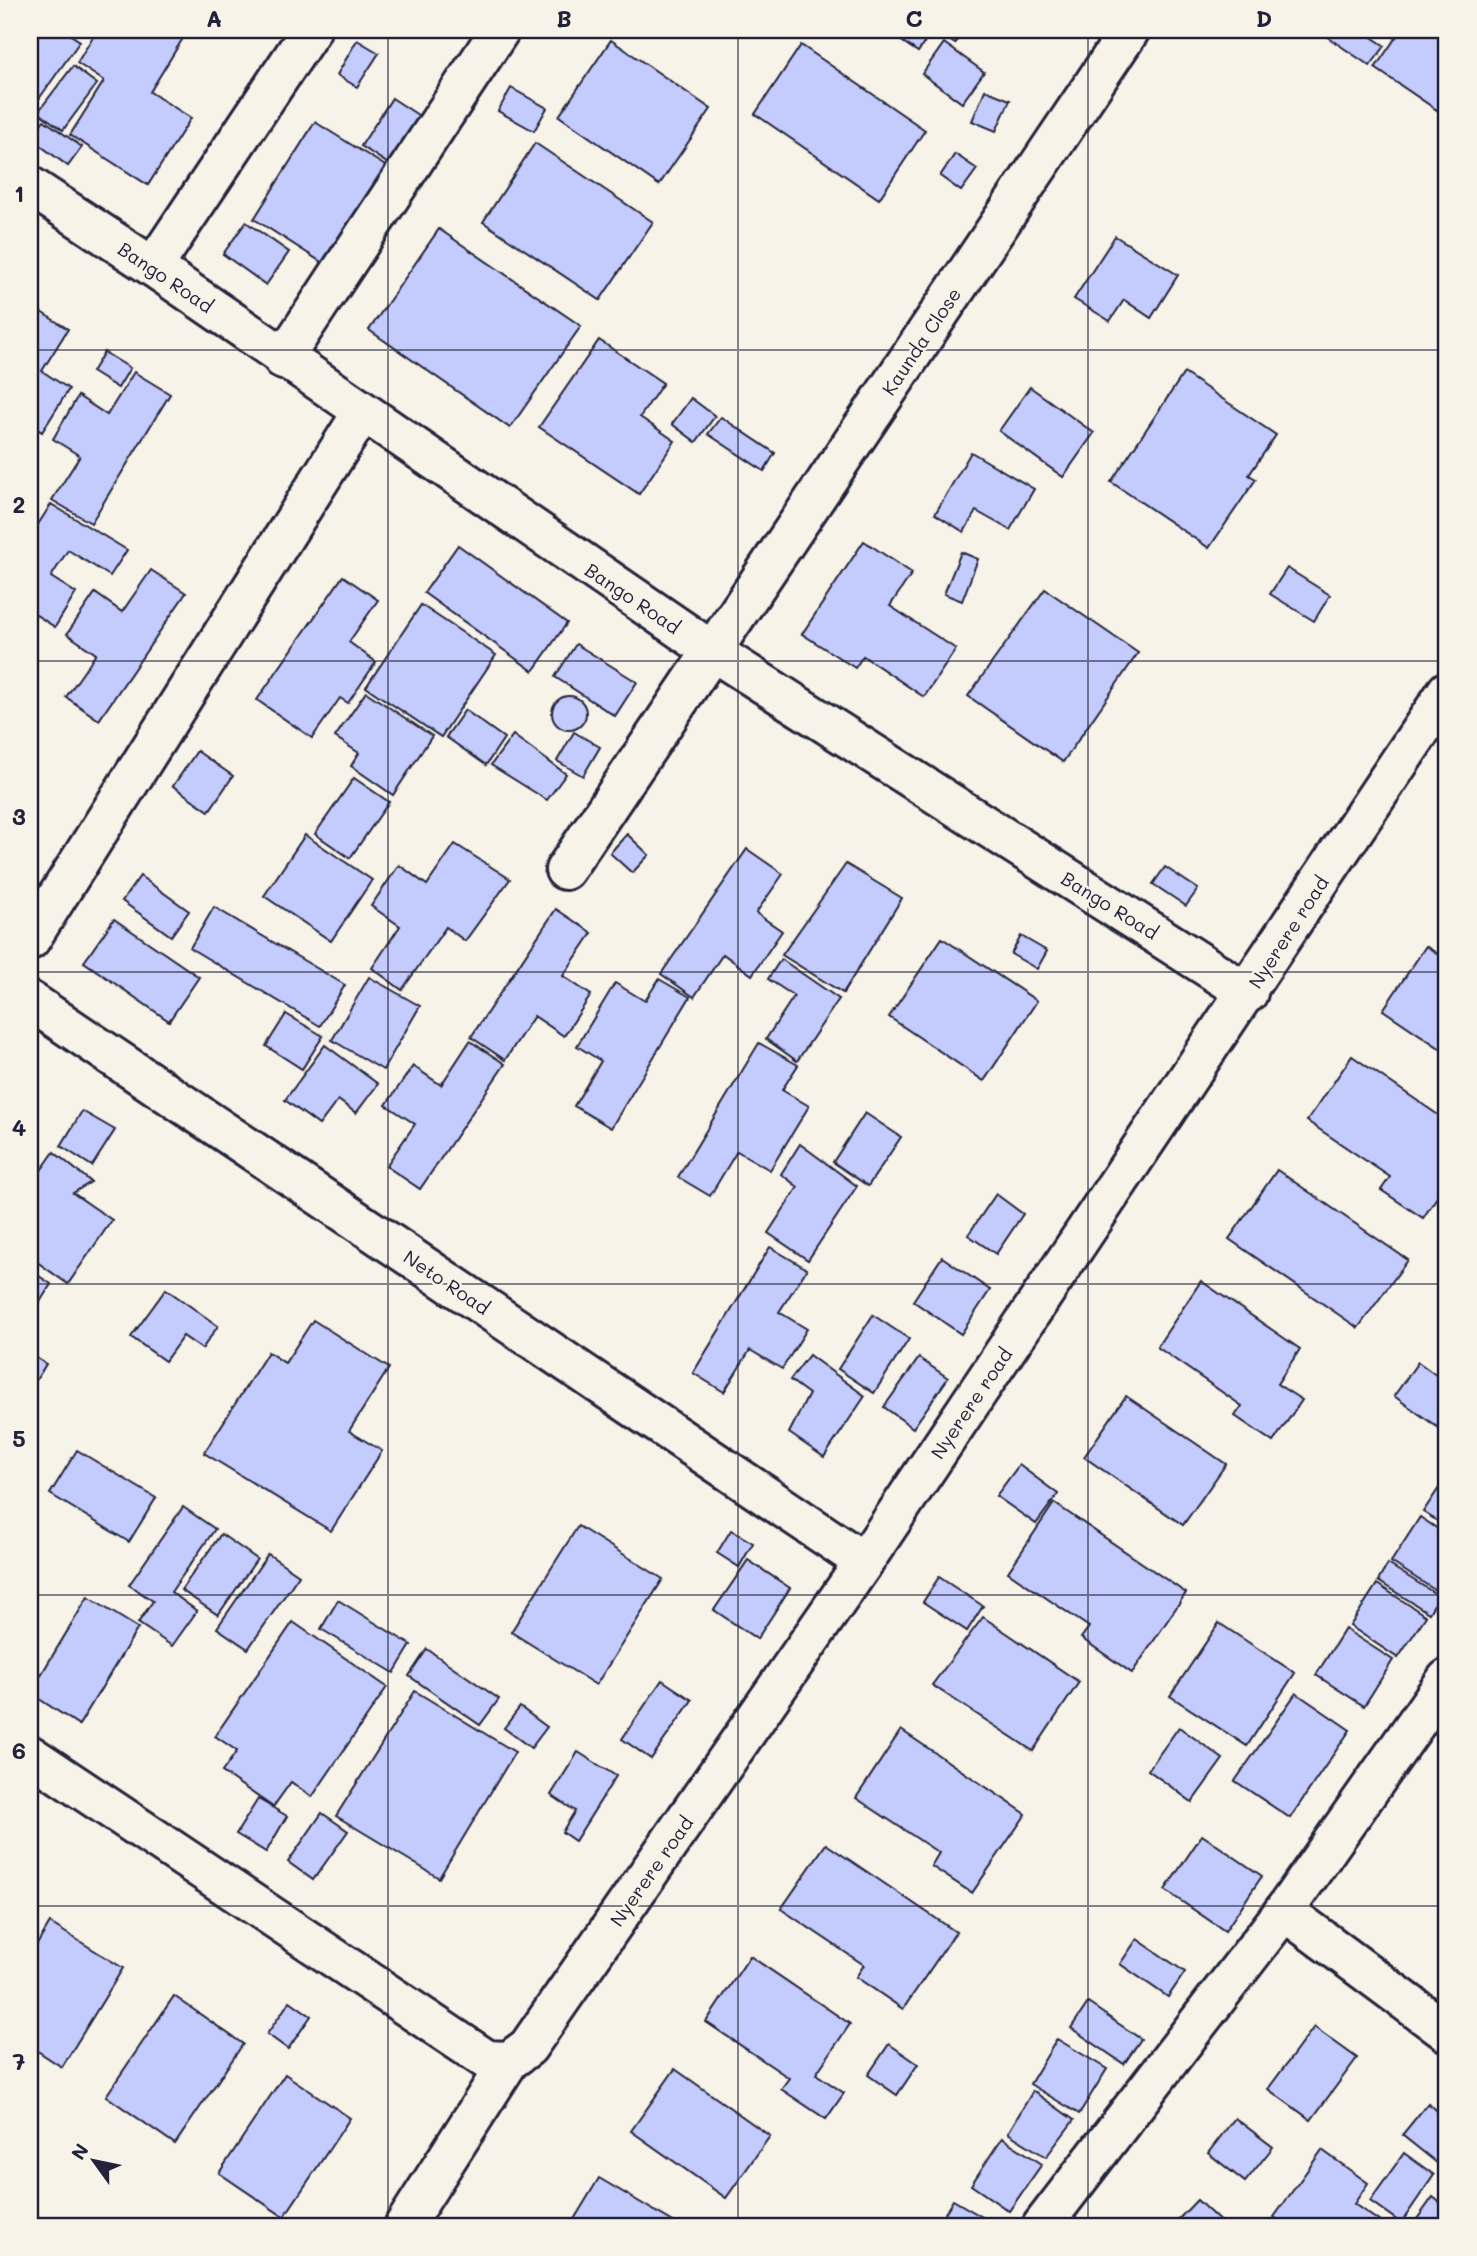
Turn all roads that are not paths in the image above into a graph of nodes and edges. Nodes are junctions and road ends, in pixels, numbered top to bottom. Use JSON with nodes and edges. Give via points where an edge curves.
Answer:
{"nodes":[{"id":1,"x":311,"y":30,"type":"edge"},
{"id":2,"x":500,"y":30,"type":"edge"},
{"id":3,"x":1130,"y":30,"type":"edge"},
{"id":4,"x":30,"y":186,"type":"edge"},
{"id":5,"x":153,"y":267,"type":"junction"},
{"id":6,"x":283,"y":359,"type":"junction"},
{"id":7,"x":362,"y":414,"type":"junction"},
{"id":8,"x":712,"y":651,"type":"junction"},
{"id":9,"x":1447,"y":691,"type":"edge"},
{"id":10,"x":565,"y":870,"type":"dead end"},
{"id":11,"x":30,"y":940,"type":"edge"},
{"id":12,"x":1248,"y":993,"type":"junction"},
{"id":13,"x":30,"y":1001,"type":"edge"},
{"id":14,"x":864,"y":1562,"type":"junction"},
{"id":15,"x":1447,"y":1679,"type":"edge"},
{"id":16,"x":30,"y":1755,"type":"edge"},
{"id":17,"x":1284,"y":1911,"type":"junction"},
{"id":18,"x":1447,"y":2032,"type":"edge"},
{"id":19,"x":509,"y":2061,"type":"junction"},
{"id":20,"x":404,"y":2226,"type":"edge"},
{"id":21,"x":1042,"y":2226,"type":"edge"}],
"edges":[{"from":1,"to":5,"type":"street"},
{"from":2,"to":6,"type":"street"},
{"from":3,"to":8,"type":"street","name":"Kaunda Close"},
{"from":4,"to":5,"type":"street","name":"Bango Road"},
{"from":5,"to":6,"type":"street","name":"Bango Road"},
{"from":6,"to":7,"type":"street","name":"Bango Road"},
{"from":7,"to":8,"type":"street","name":"Bango Road"},
{"from":7,"to":11,"type":"street"},
{"from":8,"to":10,"type":"street","name":"Kaunda Close"},
{"from":8,"to":12,"type":"street","name":"Bango Road"},
{"from":9,"to":12,"type":"street","name":"Nyerere road"},
{"from":12,"to":14,"type":"street","name":"Nyerere road"},
{"from":13,"to":14,"type":"street","name":"Neto Road"},
{"from":14,"to":19,"type":"street","name":"Nyerere road","via":[[528,2047]]},
{"from":15,"to":17,"type":"street"},
{"from":16,"to":19,"type":"street","via":[[487,2060]]},
{"from":17,"to":18,"type":"street"},
{"from":17,"to":21,"type":"street"},
{"from":19,"to":20,"type":"street","name":"Nyerere road"}]}
